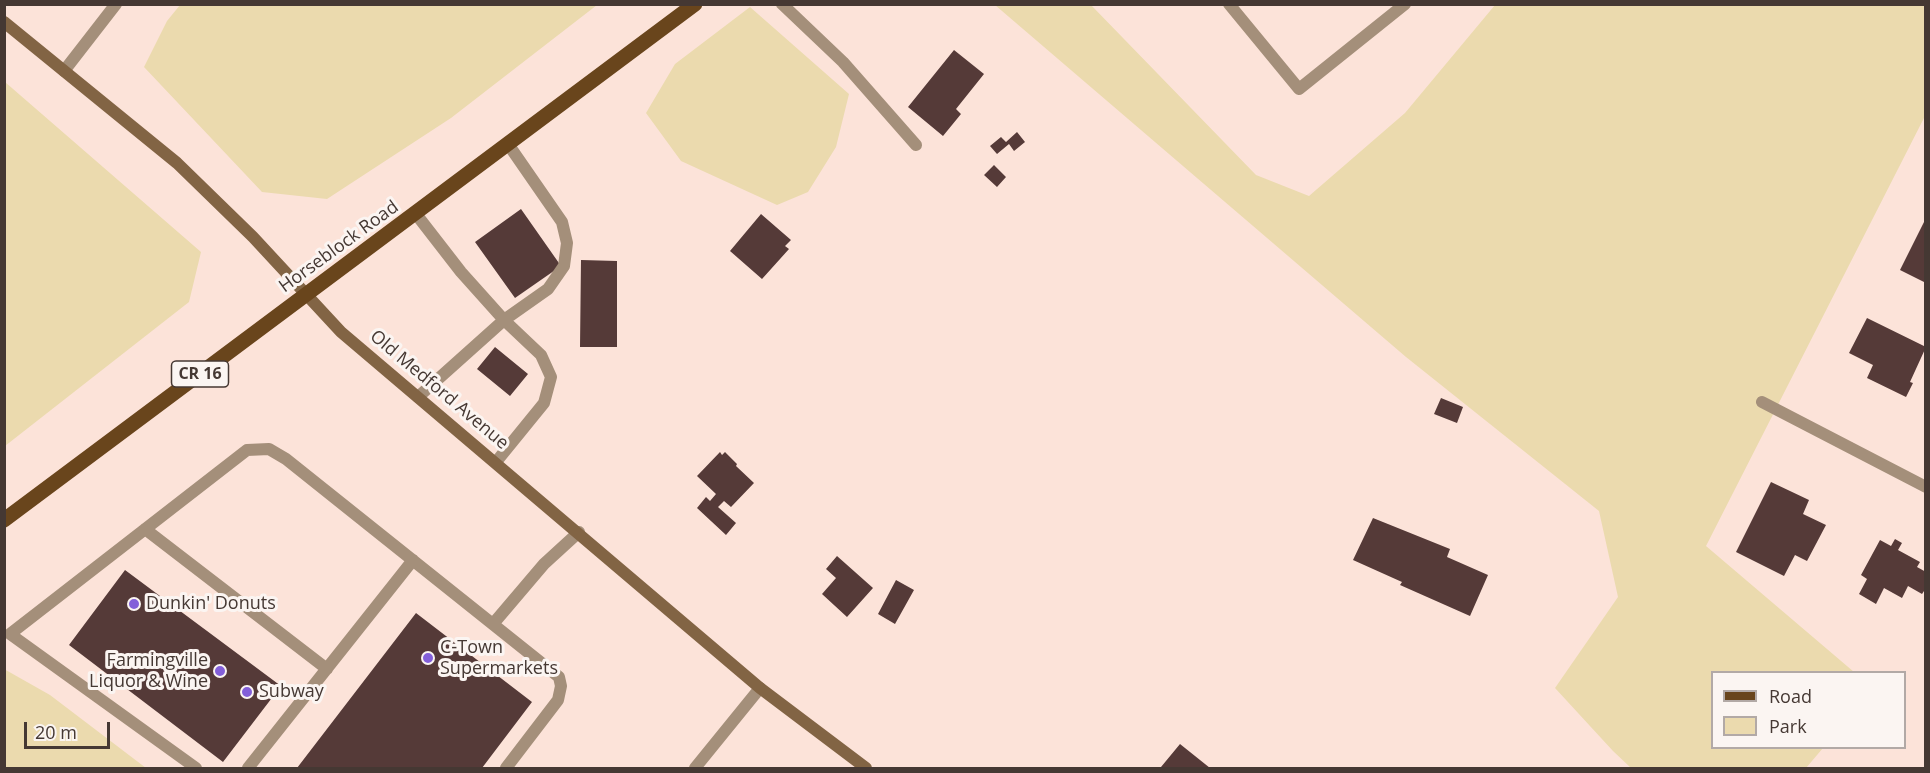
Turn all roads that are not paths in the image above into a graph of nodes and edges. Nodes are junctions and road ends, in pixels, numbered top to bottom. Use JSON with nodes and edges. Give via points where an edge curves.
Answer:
{"nodes":[{"id":1,"x":116,"y":4,"type":"edge"},
{"id":2,"x":695,"y":4,"type":"edge"},
{"id":3,"x":782,"y":4,"type":"edge"},
{"id":4,"x":1229,"y":4,"type":"edge"},
{"id":5,"x":1405,"y":4,"type":"edge"},
{"id":6,"x":4,"y":22,"type":"edge"},
{"id":7,"x":64,"y":71,"type":"junction"},
{"id":8,"x":508,"y":144,"type":"junction"},
{"id":9,"x":916,"y":145,"type":"dead end"},
{"id":10,"x":416,"y":214,"type":"junction"},
{"id":11,"x":306,"y":294,"type":"junction"},
{"id":12,"x":504,"y":320,"type":"junction"},
{"id":13,"x":418,"y":397,"type":"junction"},
{"id":14,"x":1762,"y":402,"type":"dead end"},
{"id":15,"x":496,"y":462,"type":"junction"},
{"id":16,"x":1926,"y":486,"type":"edge"},
{"id":17,"x":4,"y":520,"type":"edge"},
{"id":18,"x":145,"y":529,"type":"junction"},
{"id":19,"x":579,"y":532,"type":"junction"},
{"id":20,"x":413,"y":560,"type":"junction"},
{"id":21,"x":493,"y":624,"type":"junction"},
{"id":22,"x":7,"y":633,"type":"edge"},
{"id":23,"x":327,"y":669,"type":"junction"},
{"id":24,"x":760,"y":688,"type":"junction"},
{"id":25,"x":196,"y":768,"type":"edge"},
{"id":26,"x":248,"y":768,"type":"edge"},
{"id":27,"x":506,"y":768,"type":"edge"},
{"id":28,"x":695,"y":768,"type":"edge"},
{"id":29,"x":866,"y":768,"type":"edge"}],
"edges":[{"from":1,"to":7,"type":"street"},
{"from":2,"to":8,"type":"main road","name":"Horseblock Road","number":"CR 16"},
{"from":3,"to":9,"type":"street","via":[[843,62]]},
{"from":4,"to":5,"type":"street","via":[[1299,89]]},
{"from":6,"to":7,"type":"street","name":"Old Medford Avenue"},
{"from":7,"to":11,"type":"street","name":"Old Medford Avenue","via":[[208,192]]},
{"from":8,"to":10,"type":"main road","name":"Horseblock Road","number":"CR 16"},
{"from":8,"to":12,"type":"street","via":[[562,222],[567,243],[564,267],[549,289]]},
{"from":10,"to":11,"type":"main road","name":"Horseblock Road","number":"CR 16"},
{"from":10,"to":12,"type":"street"},
{"from":11,"to":13,"type":"street","name":"Old Medford Avenue","via":[[341,332]]},
{"from":11,"to":17,"type":"main road","name":"Horseblock Road","number":"CR 16"},
{"from":12,"to":13,"type":"street"},
{"from":12,"to":15,"type":"street","via":[[541,355],[551,377],[544,403]]},
{"from":13,"to":15,"type":"street","name":"Old Medford Avenue"},
{"from":14,"to":16,"type":"street"},
{"from":15,"to":19,"type":"street","name":"Old Medford Avenue"},
{"from":18,"to":20,"type":"street","via":[[247,450],[269,449]]},
{"from":18,"to":22,"type":"street"},
{"from":18,"to":23,"type":"street"},
{"from":19,"to":21,"type":"street","via":[[543,564]]},
{"from":19,"to":24,"type":"street","name":"Old Medford Avenue"},
{"from":20,"to":21,"type":"street"},
{"from":20,"to":23,"type":"street"},
{"from":21,"to":27,"type":"street","via":[[559,677],[561,686],[558,700]]},
{"from":22,"to":25,"type":"street"},
{"from":23,"to":26,"type":"street"},
{"from":24,"to":28,"type":"street"},
{"from":24,"to":29,"type":"street","name":"Old Medford Avenue"}]}
